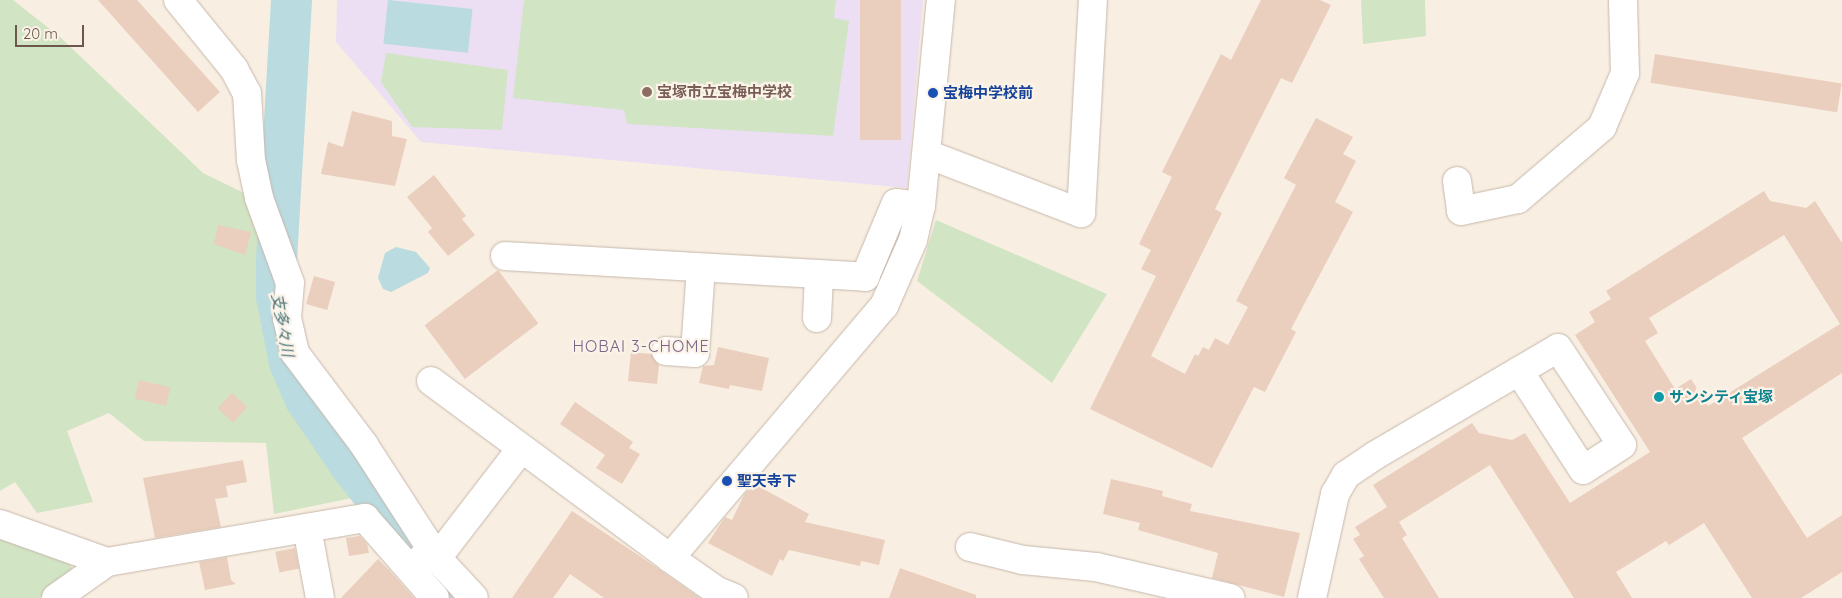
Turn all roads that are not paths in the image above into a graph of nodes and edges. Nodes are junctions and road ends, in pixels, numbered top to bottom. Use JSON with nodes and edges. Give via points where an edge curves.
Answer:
{"nodes":[{"id":1,"x":178,"y":0,"type":"edge"},
{"id":2,"x":941,"y":0,"type":"edge"},
{"id":3,"x":1093,"y":0,"type":"edge"},
{"id":4,"x":1623,"y":0,"type":"edge"},
{"id":5,"x":928,"y":154,"type":"junction"},
{"id":6,"x":1458,"y":181,"type":"dead end"},
{"id":7,"x":921,"y":206,"type":"junction"},
{"id":8,"x":505,"y":256,"type":"dead end"},
{"id":9,"x":702,"y":268,"type":"junction"},
{"id":10,"x":819,"y":275,"type":"junction"},
{"id":11,"x":817,"y":318,"type":"dead end"},
{"id":12,"x":666,"y":351,"type":"dead end"},
{"id":13,"x":1518,"y":371,"type":"dead end"},
{"id":14,"x":431,"y":381,"type":"dead end"},
{"id":15,"x":521,"y":449,"type":"junction"},
{"id":16,"x":0,"y":524,"type":"edge"},
{"id":17,"x":307,"y":528,"type":"junction"},
{"id":18,"x":970,"y":547,"type":"dead end"},
{"id":19,"x":437,"y":558,"type":"junction"},
{"id":20,"x":670,"y":558,"type":"junction"},
{"id":21,"x":402,"y":560,"type":"junction"},
{"id":22,"x":107,"y":562,"type":"junction"},
{"id":23,"x":56,"y":598,"type":"edge"},
{"id":24,"x":320,"y":598,"type":"edge"},
{"id":25,"x":435,"y":598,"type":"edge"},
{"id":26,"x":474,"y":598,"type":"edge"},
{"id":27,"x":734,"y":598,"type":"edge"},
{"id":28,"x":1230,"y":598,"type":"edge"},
{"id":29,"x":1312,"y":598,"type":"edge"}],
"edges":[{"from":1,"to":19,"type":"street","via":[[234,68],[247,93],[251,160],[259,198],[290,283],[287,318],[295,353],[364,445]]},
{"from":2,"to":5,"type":"street"},
{"from":3,"to":5,"type":"street","via":[[1081,213]]},
{"from":4,"to":6,"type":"street","via":[[1626,73],[1602,127],[1518,199],[1461,211]]},
{"from":5,"to":7,"type":"street"},
{"from":7,"to":10,"type":"street","via":[[896,203],[865,277]]},
{"from":7,"to":20,"type":"street","via":[[913,240],[879,313]]},
{"from":8,"to":9,"type":"street"},
{"from":9,"to":10,"type":"street"},
{"from":9,"to":12,"type":"street","via":[[695,353]]},
{"from":10,"to":11,"type":"street"},
{"from":13,"to":29,"type":"street","via":[[1346,475],[1335,494]]},
{"from":14,"to":15,"type":"street"},
{"from":15,"to":19,"type":"street"},
{"from":15,"to":20,"type":"street"},
{"from":16,"to":22,"type":"street"},
{"from":17,"to":21,"type":"street","via":[[365,518]]},
{"from":17,"to":22,"type":"street"},
{"from":17,"to":24,"type":"street"},
{"from":18,"to":28,"type":"street","via":[[1023,560],[1096,568]]},
{"from":19,"to":21,"type":"street"},
{"from":19,"to":26,"type":"street"},
{"from":20,"to":27,"type":"street","via":[[717,591]]},
{"from":21,"to":25,"type":"street"},
{"from":22,"to":23,"type":"street"}]}
